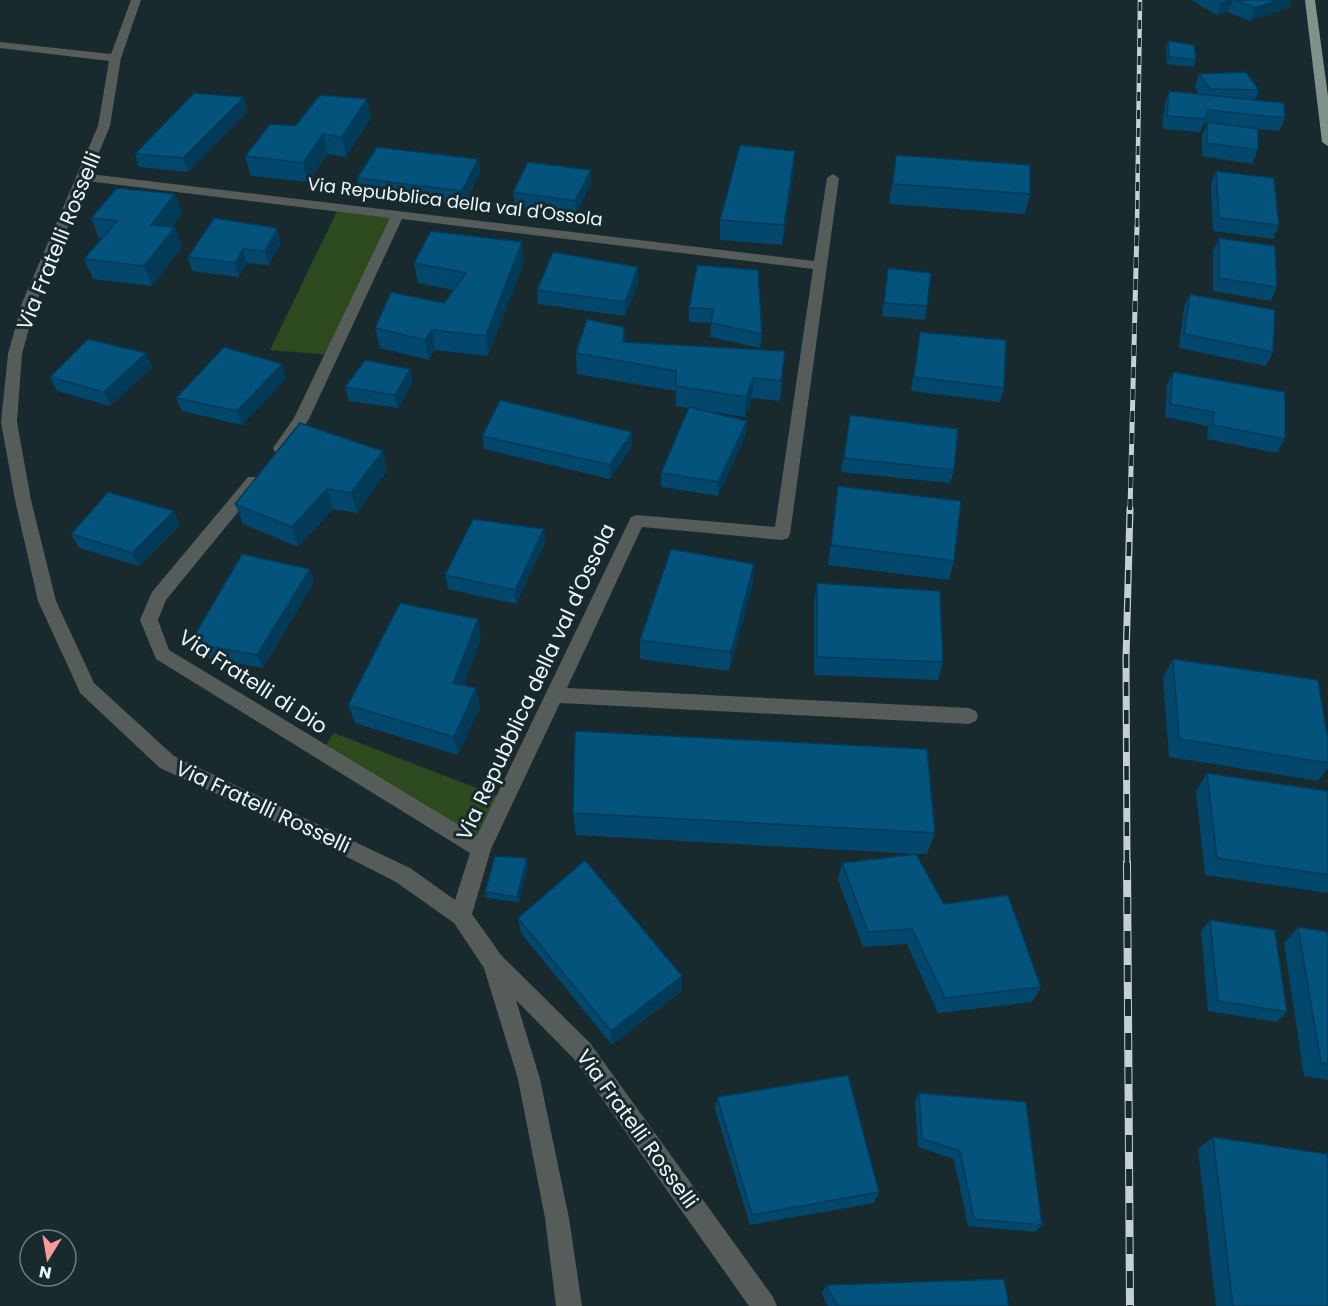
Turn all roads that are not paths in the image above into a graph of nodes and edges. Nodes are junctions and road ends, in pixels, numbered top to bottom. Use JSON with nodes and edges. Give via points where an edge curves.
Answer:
{"nodes":[{"id":1,"x":136,"y":0,"type":"edge"},
{"id":2,"x":1310,"y":0,"type":"edge"},
{"id":3,"x":0,"y":45,"type":"edge"},
{"id":4,"x":115,"y":58,"type":"junction"},
{"id":5,"x":1328,"y":142,"type":"edge"},
{"id":6,"x":84,"y":177,"type":"junction"},
{"id":7,"x":833,"y":178,"type":"dead end"},
{"id":8,"x":398,"y":214,"type":"junction"},
{"id":9,"x":821,"y":266,"type":"junction"},
{"id":10,"x":555,"y":695,"type":"junction"},
{"id":11,"x":969,"y":716,"type":"dead end"},
{"id":12,"x":481,"y":849,"type":"junction"},
{"id":13,"x":461,"y":916,"type":"junction"},
{"id":14,"x":493,"y":962,"type":"junction"},
{"id":15,"x":568,"y":1306,"type":"edge"},
{"id":16,"x":764,"y":1306,"type":"edge"}],
"edges":[{"from":1,"to":4,"type":"street","name":"Via Fratelli Rosselli"},
{"from":2,"to":5,"type":"main road"},
{"from":3,"to":4,"type":"street"},
{"from":4,"to":6,"type":"street","name":"Via Fratelli Rosselli","via":[[104,126]]},
{"from":6,"to":8,"type":"street","name":"Via Repubblica della val d'Ossola"},
{"from":6,"to":13,"type":"street","name":"Via Fratelli Rosselli","via":[[29,303],[15,354],[9,422],[22,500],[47,601],[87,688],[167,762],[403,875]]},
{"from":7,"to":9,"type":"street","name":"Via Repubblica della val d'Ossola"},
{"from":8,"to":9,"type":"street","name":"Via Repubblica della val d'Ossola"},
{"from":8,"to":12,"type":"street","name":"Via Fratelli di Dio","via":[[292,435],[158,597],[149,620],[162,654]]},
{"from":9,"to":10,"type":"street","name":"Via Repubblica della val d'Ossola","via":[[782,534],[637,521]]},
{"from":10,"to":11,"type":"street"},
{"from":10,"to":12,"type":"street","name":"Via Repubblica della val d'Ossola"},
{"from":12,"to":13,"type":"street","name":"Via Repubblica della val d'Ossola"},
{"from":13,"to":14,"type":"street","name":"Via Fratelli Rosselli"},
{"from":14,"to":15,"type":"street","via":[[529,1079],[557,1218]]},
{"from":14,"to":16,"type":"street","name":"Via Fratelli Rosselli","via":[[582,1051]]}]}
